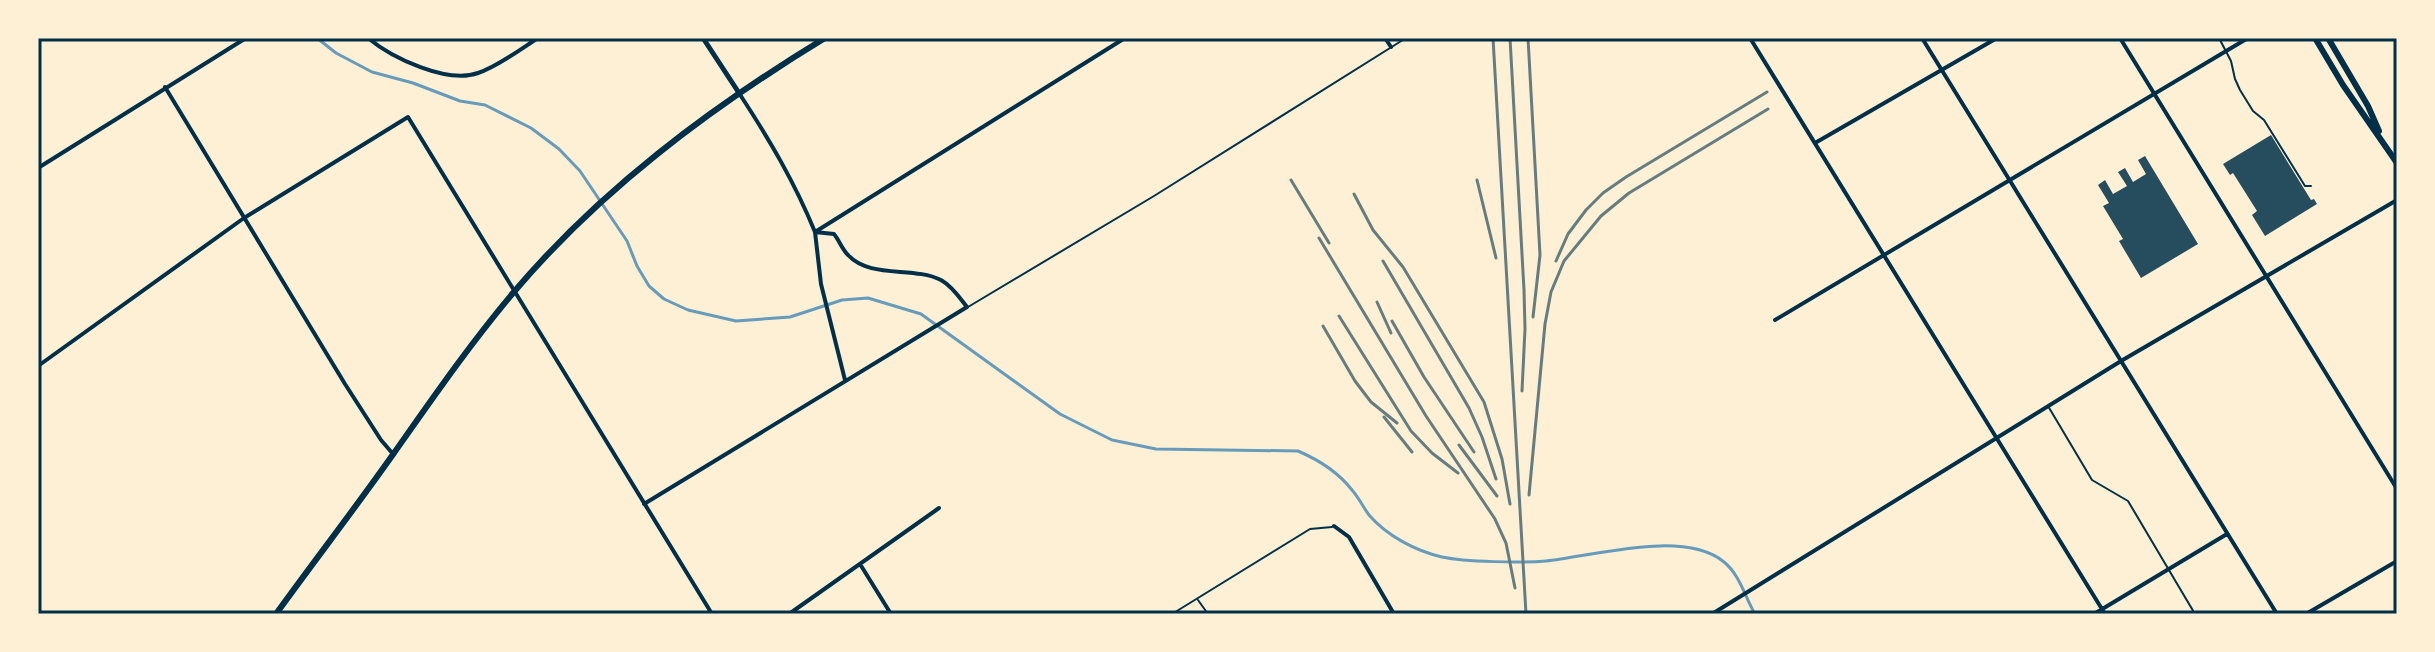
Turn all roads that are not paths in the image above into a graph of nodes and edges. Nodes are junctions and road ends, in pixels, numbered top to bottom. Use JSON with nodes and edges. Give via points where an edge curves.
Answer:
{"nodes":[{"id":1,"x":246,"y":38,"type":"edge"},
{"id":2,"x":368,"y":38,"type":"edge"},
{"id":3,"x":538,"y":38,"type":"edge"},
{"id":4,"x":703,"y":38,"type":"edge"},
{"id":5,"x":825,"y":38,"type":"edge"},
{"id":6,"x":1125,"y":38,"type":"edge"},
{"id":7,"x":1385,"y":38,"type":"edge"},
{"id":8,"x":1406,"y":38,"type":"edge"},
{"id":9,"x":1750,"y":38,"type":"edge"},
{"id":10,"x":1922,"y":38,"type":"edge"},
{"id":11,"x":1997,"y":38,"type":"edge"},
{"id":12,"x":2120,"y":38,"type":"edge"},
{"id":13,"x":2219,"y":38,"type":"edge"},
{"id":14,"x":2248,"y":38,"type":"edge"},
{"id":15,"x":2315,"y":38,"type":"edge"},
{"id":16,"x":2328,"y":38,"type":"edge"},
{"id":17,"x":1391,"y":47,"type":"junction"},
{"id":18,"x":2226,"y":51,"type":"junction"},
{"id":19,"x":1942,"y":70,"type":"junction"},
{"id":20,"x":165,"y":87,"type":"junction"},
{"id":21,"x":739,"y":93,"type":"junction"},
{"id":22,"x":2154,"y":94,"type":"junction"},
{"id":23,"x":2384,"y":142,"type":"junction"},
{"id":24,"x":1815,"y":143,"type":"junction"},
{"id":25,"x":2397,"y":163,"type":"edge"},
{"id":26,"x":38,"y":168,"type":"edge"},
{"id":27,"x":2010,"y":180,"type":"junction"},
{"id":28,"x":2311,"y":186,"type":"dead end"},
{"id":29,"x":2397,"y":200,"type":"edge"},
{"id":30,"x":244,"y":218,"type":"junction"},
{"id":31,"x":815,"y":232,"type":"junction"},
{"id":32,"x":1883,"y":255,"type":"junction"},
{"id":33,"x":2266,"y":276,"type":"junction"},
{"id":34,"x":514,"y":292,"type":"junction"},
{"id":35,"x":967,"y":307,"type":"junction"},
{"id":36,"x":1775,"y":320,"type":"dead end"},
{"id":37,"x":2121,"y":361,"type":"junction"},
{"id":38,"x":38,"y":366,"type":"edge"},
{"id":39,"x":845,"y":380,"type":"junction"},
{"id":40,"x":2048,"y":406,"type":"junction"},
{"id":41,"x":1997,"y":438,"type":"junction"},
{"id":42,"x":393,"y":454,"type":"junction"},
{"id":43,"x":2397,"y":489,"type":"edge"},
{"id":44,"x":644,"y":504,"type":"junction"},
{"id":45,"x":939,"y":508,"type":"dead end"},
{"id":46,"x":1334,"y":526,"type":"joint"},
{"id":47,"x":2227,"y":534,"type":"junction"},
{"id":48,"x":2397,"y":561,"type":"edge"},
{"id":49,"x":860,"y":564,"type":"junction"},
{"id":50,"x":2169,"y":569,"type":"junction"},
{"id":51,"x":1197,"y":599,"type":"junction"},
{"id":52,"x":2104,"y":611,"type":"edge"},
{"id":53,"x":1714,"y":613,"type":"edge"},
{"id":54,"x":276,"y":614,"type":"edge"},
{"id":55,"x":712,"y":614,"type":"edge"},
{"id":56,"x":789,"y":614,"type":"edge"},
{"id":57,"x":891,"y":614,"type":"edge"},
{"id":58,"x":1172,"y":614,"type":"edge"},
{"id":59,"x":1208,"y":614,"type":"edge"},
{"id":60,"x":1394,"y":614,"type":"edge"},
{"id":61,"x":2094,"y":614,"type":"edge"},
{"id":62,"x":2195,"y":614,"type":"edge"},
{"id":63,"x":2277,"y":614,"type":"edge"},
{"id":64,"x":2306,"y":614,"type":"edge"}],
"edges":[{"from":1,"to":20,"type":"street"},
{"from":2,"to":3,"type":"street","via":[[390,54],[453,75],[478,74]]},
{"from":4,"to":21,"type":"street"},
{"from":5,"to":21,"type":"main road"},
{"from":6,"to":31,"type":"street"},
{"from":7,"to":17,"type":"street"},
{"from":8,"to":17,"type":"lane"},
{"from":9,"to":24,"type":"street"},
{"from":10,"to":19,"type":"street"},
{"from":11,"to":19,"type":"street"},
{"from":12,"to":22,"type":"street"},
{"from":13,"to":18,"type":"lane"},
{"from":14,"to":18,"type":"street"},
{"from":15,"to":23,"type":"main road"},
{"from":16,"to":23,"type":"main road"},
{"from":17,"to":35,"type":"lane"},
{"from":18,"to":22,"type":"street"},
{"from":18,"to":28,"type":"lane","via":[[2253,111],[2305,186]]},
{"from":19,"to":24,"type":"street"},
{"from":19,"to":27,"type":"street"},
{"from":20,"to":26,"type":"street"},
{"from":20,"to":30,"type":"street"},
{"from":21,"to":31,"type":"street","via":[[790,176]]},
{"from":21,"to":34,"type":"main road","via":[[618,188]]},
{"from":22,"to":27,"type":"street"},
{"from":22,"to":33,"type":"street"},
{"from":23,"to":25,"type":"main road"},
{"from":24,"to":32,"type":"street"},
{"from":27,"to":32,"type":"street"},
{"from":27,"to":37,"type":"street"},
{"from":29,"to":33,"type":"street"},
{"from":30,"to":34,"type":"street","via":[[408,117]]},
{"from":30,"to":38,"type":"street"},
{"from":30,"to":42,"type":"street"},
{"from":31,"to":35,"type":"street","via":[[834,234],[848,256],[861,263],[941,280]]},
{"from":31,"to":39,"type":"street","via":[[821,284]]},
{"from":32,"to":36,"type":"street"},
{"from":32,"to":41,"type":"street"},
{"from":33,"to":37,"type":"street"},
{"from":33,"to":43,"type":"street"},
{"from":34,"to":42,"type":"main road"},
{"from":34,"to":44,"type":"street"},
{"from":35,"to":39,"type":"street"},
{"from":37,"to":40,"type":"street"},
{"from":37,"to":47,"type":"street"},
{"from":39,"to":44,"type":"street"},
{"from":40,"to":41,"type":"street"},
{"from":40,"to":50,"type":"lane","via":[[2092,480],[2128,501]]},
{"from":41,"to":52,"type":"street"},
{"from":41,"to":53,"type":"street"},
{"from":42,"to":54,"type":"main road"},
{"from":44,"to":55,"type":"street"},
{"from":45,"to":49,"type":"street"},
{"from":46,"to":51,"type":"lane","via":[[1310,529]]},
{"from":46,"to":60,"type":"street","via":[[1349,537]]},
{"from":47,"to":50,"type":"street"},
{"from":47,"to":63,"type":"street"},
{"from":48,"to":64,"type":"street"},
{"from":49,"to":56,"type":"street"},
{"from":49,"to":57,"type":"street"},
{"from":50,"to":52,"type":"street"},
{"from":50,"to":62,"type":"lane"},
{"from":51,"to":58,"type":"lane"},
{"from":51,"to":59,"type":"lane"},
{"from":52,"to":61,"type":"street"}]}
